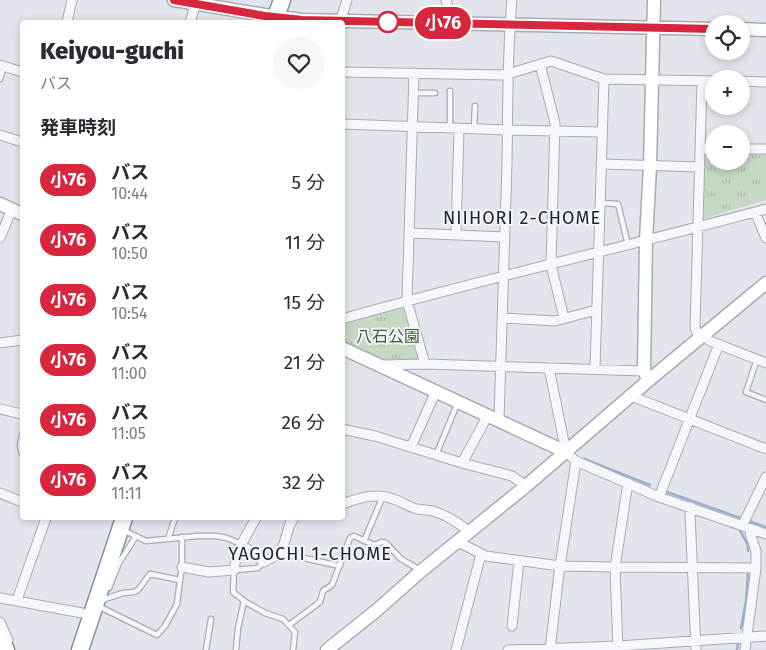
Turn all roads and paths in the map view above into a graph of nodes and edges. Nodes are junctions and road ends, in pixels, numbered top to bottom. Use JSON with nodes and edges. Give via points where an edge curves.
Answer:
{"nodes":[{"id":1,"x":72,"y":0,"type":"edge"},
{"id":2,"x":174,"y":0,"type":"edge"},
{"id":3,"x":282,"y":0,"type":"edge"},
{"id":4,"x":291,"y":0,"type":"edge"},
{"id":5,"x":347,"y":0,"type":"edge"},
{"id":6,"x":446,"y":0,"type":"edge"},
{"id":7,"x":512,"y":0,"type":"edge"},
{"id":8,"x":654,"y":0,"type":"edge"},
{"id":9,"x":196,"y":2,"type":"edge"},
{"id":10,"x":68,"y":20,"type":"edge"},
{"id":11,"x":191,"y":20,"type":"edge"},
{"id":12,"x":280,"y":20,"type":"edge"},
{"id":13,"x":302,"y":20,"type":"edge"},
{"id":14,"x":341,"y":20,"type":"edge"},
{"id":15,"x":345,"y":22,"type":"edge"},
{"id":16,"x":452,"y":23,"type":"junction"},
{"id":17,"x":510,"y":24,"type":"junction"},
{"id":18,"x":653,"y":28,"type":"junction"},
{"id":19,"x":705,"y":29,"type":"edge"},
{"id":20,"x":750,"y":29,"type":"edge"},
{"id":21,"x":766,"y":30,"type":"edge"},
{"id":22,"x":540,"y":64,"type":"junction"},
{"id":23,"x":2,"y":66,"type":"edge"},
{"id":24,"x":20,"y":71,"type":"edge"},
{"id":25,"x":345,"y":72,"type":"edge"},
{"id":26,"x":414,"y":73,"type":"junction"},
{"id":27,"x":508,"y":74,"type":"junction"},
{"id":28,"x":0,"y":78,"type":"edge"},
{"id":29,"x":604,"y":79,"type":"junction"},
{"id":30,"x":651,"y":80,"type":"junction"},
{"id":31,"x":702,"y":81,"type":"joint"},
{"id":32,"x":750,"y":81,"type":"edge"},
{"id":33,"x":766,"y":82,"type":"edge"},
{"id":34,"x":450,"y":91,"type":"dead end"},
{"id":35,"x":414,"y":92,"type":"junction"},
{"id":36,"x":435,"y":93,"type":"dead end"},
{"id":37,"x":474,"y":106,"type":"dead end"},
{"id":38,"x":345,"y":124,"type":"edge"},
{"id":39,"x":413,"y":127,"type":"junction"},
{"id":40,"x":455,"y":128,"type":"junction"},
{"id":41,"x":474,"y":129,"type":"junction"},
{"id":42,"x":508,"y":130,"type":"junction"},
{"id":43,"x":554,"y":132,"type":"junction"},
{"id":44,"x":602,"y":132,"type":"junction"},
{"id":45,"x":0,"y":135,"type":"edge"},
{"id":46,"x":20,"y":141,"type":"edge"},
{"id":47,"x":700,"y":148,"type":"junction"},
{"id":48,"x":705,"y":148,"type":"edge"},
{"id":49,"x":750,"y":149,"type":"edge"},
{"id":50,"x":766,"y":149,"type":"edge"},
{"id":51,"x":601,"y":164,"type":"junction"},
{"id":52,"x":650,"y":166,"type":"junction"},
{"id":53,"x":700,"y":167,"type":"junction"},
{"id":54,"x":600,"y":203,"type":"junction"},
{"id":55,"x":12,"y":209,"type":"edge"},
{"id":56,"x":766,"y":209,"type":"edge"},
{"id":57,"x":755,"y":212,"type":"junction"},
{"id":58,"x":698,"y":227,"type":"junction"},
{"id":59,"x":409,"y":232,"type":"junction"},
{"id":60,"x":456,"y":235,"type":"junction"},
{"id":61,"x":505,"y":237,"type":"junction"},
{"id":62,"x":0,"y":238,"type":"edge"},
{"id":63,"x":766,"y":238,"type":"edge"},
{"id":64,"x":646,"y":240,"type":"junction"},
{"id":65,"x":628,"y":245,"type":"junction"},
{"id":66,"x":598,"y":252,"type":"junction"},
{"id":67,"x":551,"y":265,"type":"junction"},
{"id":68,"x":504,"y":277,"type":"junction"},
{"id":69,"x":766,"y":283,"type":"edge"},
{"id":70,"x":407,"y":301,"type":"junction"},
{"id":71,"x":596,"y":310,"type":"junction"},
{"id":72,"x":345,"y":318,"type":"edge"},
{"id":73,"x":503,"y":318,"type":"junction"},
{"id":74,"x":564,"y":318,"type":"junction"},
{"id":75,"x":701,"y":338,"type":"junction"},
{"id":76,"x":20,"y":340,"type":"edge"},
{"id":77,"x":0,"y":343,"type":"edge"},
{"id":78,"x":720,"y":344,"type":"junction"},
{"id":79,"x":345,"y":349,"type":"edge"},
{"id":80,"x":762,"y":361,"type":"edge"},
{"id":81,"x":424,"y":364,"type":"junction"},
{"id":82,"x":381,"y":366,"type":"junction"},
{"id":83,"x":500,"y":367,"type":"junction"},
{"id":84,"x":548,"y":368,"type":"junction"},
{"id":85,"x":595,"y":370,"type":"junction"},
{"id":86,"x":647,"y":376,"type":"junction"},
{"id":87,"x":436,"y":390,"type":"junction"},
{"id":88,"x":631,"y":396,"type":"junction"},
{"id":89,"x":766,"y":400,"type":"edge"},
{"id":90,"x":458,"y":401,"type":"junction"},
{"id":91,"x":0,"y":409,"type":"edge"},
{"id":92,"x":20,"y":414,"type":"edge"},
{"id":93,"x":493,"y":417,"type":"junction"},
{"id":94,"x":690,"y":419,"type":"junction"},
{"id":95,"x":345,"y":430,"type":"edge"},
{"id":96,"x":411,"y":447,"type":"junction"},
{"id":97,"x":766,"y":450,"type":"edge"},
{"id":98,"x":435,"y":456,"type":"junction"},
{"id":99,"x":571,"y":457,"type":"junction"},
{"id":100,"x":462,"y":463,"type":"junction"},
{"id":101,"x":766,"y":477,"type":"edge"},
{"id":102,"x":628,"y":483,"type":"junction"},
{"id":103,"x":526,"y":486,"type":"junction"},
{"id":104,"x":0,"y":493,"type":"edge"},
{"id":105,"x":383,"y":496,"type":"junction"},
{"id":106,"x":659,"y":496,"type":"junction"},
{"id":107,"x":20,"y":501,"type":"edge"},
{"id":108,"x":345,"y":503,"type":"edge"},
{"id":109,"x":691,"y":508,"type":"junction"},
{"id":110,"x":45,"y":520,"type":"edge"},
{"id":111,"x":174,"y":520,"type":"edge"},
{"id":112,"x":255,"y":520,"type":"edge"},
{"id":113,"x":293,"y":520,"type":"edge"},
{"id":114,"x":119,"y":521,"type":"edge"},
{"id":115,"x":742,"y":526,"type":"junction"},
{"id":116,"x":751,"y":529,"type":"junction"},
{"id":117,"x":470,"y":532,"type":"junction"},
{"id":118,"x":766,"y":534,"type":"edge"},
{"id":119,"x":136,"y":536,"type":"junction"},
{"id":120,"x":182,"y":537,"type":"junction"},
{"id":121,"x":168,"y":539,"type":"junction"},
{"id":122,"x":364,"y":541,"type":"junction"},
{"id":123,"x":458,"y":542,"type":"junction"},
{"id":124,"x":241,"y":544,"type":"junction"},
{"id":125,"x":281,"y":553,"type":"junction"},
{"id":126,"x":481,"y":554,"type":"junction"},
{"id":127,"x":519,"y":561,"type":"junction"},
{"id":128,"x":264,"y":562,"type":"junction"},
{"id":129,"x":340,"y":566,"type":"junction"},
{"id":130,"x":560,"y":566,"type":"junction"},
{"id":131,"x":182,"y":567,"type":"junction"},
{"id":132,"x":614,"y":567,"type":"junction"},
{"id":133,"x":692,"y":567,"type":"junction"},
{"id":134,"x":756,"y":568,"type":"junction"},
{"id":135,"x":234,"y":570,"type":"junction"},
{"id":136,"x":421,"y":571,"type":"junction"},
{"id":137,"x":180,"y":580,"type":"junction"},
{"id":138,"x":0,"y":598,"type":"edge"},
{"id":139,"x":18,"y":600,"type":"junction"},
{"id":140,"x":244,"y":601,"type":"junction"},
{"id":141,"x":94,"y":605,"type":"junction"},
{"id":142,"x":211,"y":619,"type":"dead end"},
{"id":143,"x":0,"y":622,"type":"edge"},
{"id":144,"x":289,"y":625,"type":"junction"},
{"id":145,"x":512,"y":626,"type":"dead end"},
{"id":146,"x":766,"y":636,"type":"edge"},
{"id":147,"x":0,"y":637,"type":"edge"},
{"id":148,"x":746,"y":637,"type":"junction"},
{"id":149,"x":696,"y":645,"type":"edge"},
{"id":150,"x":667,"y":646,"type":"edge"},
{"id":151,"x":618,"y":648,"type":"edge"},
{"id":152,"x":550,"y":649,"type":"edge"},
{"id":153,"x":6,"y":650,"type":"edge"},
{"id":154,"x":12,"y":650,"type":"edge"},
{"id":155,"x":70,"y":650,"type":"edge"},
{"id":156,"x":80,"y":650,"type":"edge"},
{"id":157,"x":206,"y":650,"type":"edge"},
{"id":158,"x":236,"y":650,"type":"edge"},
{"id":159,"x":293,"y":650,"type":"edge"},
{"id":160,"x":327,"y":650,"type":"edge"},
{"id":161,"x":456,"y":650,"type":"edge"},
{"id":162,"x":509,"y":650,"type":"edge"},
{"id":163,"x":744,"y":650,"type":"edge"}],
"edges":[{"from":1,"to":10,"type":"street"},
{"from":2,"to":9,"type":"street"},
{"from":3,"to":12,"type":"highway"},
{"from":4,"to":12,"type":"highway"},
{"from":5,"to":14,"type":"street"},
{"from":6,"to":16,"type":"street"},
{"from":7,"to":17,"type":"street"},
{"from":8,"to":18,"type":"street"},
{"from":9,"to":11,"type":"street"},
{"from":9,"to":12,"type":"street"},
{"from":12,"to":13,"type":"street"},
{"from":15,"to":16,"type":"street"},
{"from":16,"to":17,"type":"street"},
{"from":17,"to":18,"type":"street"},
{"from":17,"to":27,"type":"street"},
{"from":18,"to":19,"type":"street"},
{"from":18,"to":30,"type":"street"},
{"from":20,"to":21,"type":"street"},
{"from":22,"to":27,"type":"street"},
{"from":22,"to":29,"type":"street","via":[[551,61]]},
{"from":22,"to":43,"type":"street","via":[[555,123]]},
{"from":23,"to":24,"type":"street"},
{"from":23,"to":28,"type":"lane"},
{"from":25,"to":26,"type":"street"},
{"from":26,"to":27,"type":"street"},
{"from":26,"to":35,"type":"street"},
{"from":27,"to":42,"type":"street"},
{"from":29,"to":30,"type":"street"},
{"from":29,"to":44,"type":"street"},
{"from":30,"to":31,"type":"street"},
{"from":30,"to":52,"type":"street"},
{"from":31,"to":47,"type":"street"},
{"from":32,"to":33,"type":"street"},
{"from":34,"to":40,"type":"lane"},
{"from":35,"to":36,"type":"lane"},
{"from":35,"to":39,"type":"street"},
{"from":37,"to":41,"type":"lane"},
{"from":38,"to":39,"type":"street"},
{"from":39,"to":40,"type":"street"},
{"from":39,"to":59,"type":"street"},
{"from":40,"to":41,"type":"street"},
{"from":40,"to":60,"type":"street"},
{"from":41,"to":42,"type":"street"},
{"from":42,"to":43,"type":"street"},
{"from":42,"to":61,"type":"street"},
{"from":43,"to":44,"type":"street"},
{"from":43,"to":67,"type":"street"},
{"from":44,"to":51,"type":"street"},
{"from":45,"to":46,"type":"street"},
{"from":47,"to":48,"type":"street"},
{"from":47,"to":53,"type":"street"},
{"from":49,"to":50,"type":"street"},
{"from":51,"to":52,"type":"street"},
{"from":51,"to":54,"type":"street"},
{"from":52,"to":53,"type":"street"},
{"from":52,"to":64,"type":"street"},
{"from":53,"to":58,"type":"street"},
{"from":54,"to":65,"type":"lane","via":[[618,204]]},
{"from":54,"to":66,"type":"street"},
{"from":55,"to":62,"type":"street"},
{"from":56,"to":57,"type":"street"},
{"from":57,"to":58,"type":"street"},
{"from":57,"to":63,"type":"street"},
{"from":58,"to":64,"type":"street"},
{"from":58,"to":75,"type":"street","via":[[695,328]]},
{"from":59,"to":60,"type":"street"},
{"from":59,"to":70,"type":"street"},
{"from":60,"to":61,"type":"street"},
{"from":61,"to":68,"type":"street"},
{"from":64,"to":65,"type":"street"},
{"from":64,"to":86,"type":"street"},
{"from":65,"to":66,"type":"street"},
{"from":66,"to":67,"type":"street"},
{"from":66,"to":71,"type":"street"},
{"from":67,"to":68,"type":"street"},
{"from":67,"to":74,"type":"street"},
{"from":68,"to":70,"type":"street"},
{"from":68,"to":73,"type":"street"},
{"from":69,"to":75,"type":"street"},
{"from":70,"to":72,"type":"street"},
{"from":70,"to":81,"type":"street"},
{"from":71,"to":74,"type":"street"},
{"from":71,"to":85,"type":"street"},
{"from":73,"to":74,"type":"street","via":[[554,321]]},
{"from":73,"to":83,"type":"street"},
{"from":75,"to":78,"type":"street"},
{"from":75,"to":86,"type":"street"},
{"from":76,"to":77,"type":"street"},
{"from":78,"to":80,"type":"street"},
{"from":78,"to":94,"type":"street"},
{"from":79,"to":82,"type":"street"},
{"from":80,"to":89,"type":"lane","via":[[746,392]]},
{"from":81,"to":82,"type":"street"},
{"from":81,"to":83,"type":"street"},
{"from":82,"to":87,"type":"street"},
{"from":83,"to":84,"type":"street"},
{"from":83,"to":93,"type":"street"},
{"from":84,"to":85,"type":"street"},
{"from":84,"to":99,"type":"street"},
{"from":85,"to":86,"type":"street"},
{"from":86,"to":88,"type":"street"},
{"from":87,"to":90,"type":"street"},
{"from":87,"to":96,"type":"street"},
{"from":88,"to":94,"type":"street"},
{"from":88,"to":99,"type":"street"},
{"from":90,"to":93,"type":"street"},
{"from":90,"to":98,"type":"lane"},
{"from":91,"to":92,"type":"street"},
{"from":93,"to":99,"type":"street"},
{"from":93,"to":100,"type":"street"},
{"from":94,"to":97,"type":"street"},
{"from":94,"to":106,"type":"street"},
{"from":95,"to":96,"type":"street"},
{"from":96,"to":98,"type":"street"},
{"from":98,"to":100,"type":"street"},
{"from":99,"to":102,"type":"street"},
{"from":99,"to":103,"type":"street"},
{"from":99,"to":130,"type":"street"},
{"from":100,"to":103,"type":"street","via":[[512,476]]},
{"from":101,"to":115,"type":"street"},
{"from":102,"to":106,"type":"street"},
{"from":102,"to":132,"type":"street"},
{"from":103,"to":117,"type":"street"},
{"from":104,"to":107,"type":"street"},
{"from":105,"to":108,"type":"street","via":[[362,497]]},
{"from":105,"to":117,"type":"street","via":[[453,519]]},
{"from":105,"to":122,"type":"lane"},
{"from":106,"to":109,"type":"street"},
{"from":109,"to":115,"type":"street"},
{"from":109,"to":133,"type":"street"},
{"from":110,"to":139,"type":"street"},
{"from":111,"to":121,"type":"lane"},
{"from":112,"to":124,"type":"street"},
{"from":113,"to":125,"type":"street"},
{"from":114,"to":119,"type":"lane"},
{"from":114,"to":141,"type":"highway"},
{"from":115,"to":116,"type":"street"},
{"from":116,"to":118,"type":"street"},
{"from":116,"to":134,"type":"street"},
{"from":117,"to":123,"type":"street"},
{"from":119,"to":121,"type":"lane","via":[[146,541]]},
{"from":119,"to":141,"type":"lane"},
{"from":120,"to":121,"type":"lane"},
{"from":120,"to":124,"type":"lane","via":[[216,536]]},
{"from":120,"to":131,"type":"lane"},
{"from":122,"to":129,"type":"lane","via":[[354,536],[350,538]]},
{"from":122,"to":136,"type":"lane","via":[[374,545],[386,543]]},
{"from":123,"to":126,"type":"street"},
{"from":123,"to":136,"type":"street"},
{"from":124,"to":128,"type":"street"},
{"from":124,"to":135,"type":"street"},
{"from":125,"to":128,"type":"street"},
{"from":125,"to":129,"type":"lane"},
{"from":126,"to":127,"type":"street"},
{"from":126,"to":161,"type":"street"},
{"from":127,"to":130,"type":"street"},
{"from":127,"to":145,"type":"street"},
{"from":128,"to":135,"type":"lane","via":[[258,568]]},
{"from":129,"to":144,"type":"lane","via":[[332,585],[323,591],[320,602]]},
{"from":130,"to":132,"type":"street"},
{"from":130,"to":152,"type":"street"},
{"from":131,"to":135,"type":"street","via":[[210,572]]},
{"from":131,"to":137,"type":"lane"},
{"from":132,"to":133,"type":"street"},
{"from":132,"to":151,"type":"street"},
{"from":133,"to":134,"type":"street"},
{"from":133,"to":149,"type":"street"},
{"from":134,"to":148,"type":"street"},
{"from":135,"to":140,"type":"lane","via":[[233,592]]},
{"from":136,"to":160,"type":"street"},
{"from":137,"to":141,"type":"lane","via":[[150,574],[138,590]]},
{"from":137,"to":141,"type":"lane","via":[[177,604],[157,635]]},
{"from":138,"to":139,"type":"street"},
{"from":139,"to":141,"type":"street"},
{"from":140,"to":144,"type":"lane"},
{"from":140,"to":158,"type":"lane"},
{"from":141,"to":155,"type":"highway"},
{"from":141,"to":156,"type":"highway"},
{"from":142,"to":157,"type":"lane"},
{"from":143,"to":154,"type":"street"},
{"from":144,"to":159,"type":"lane","via":[[295,632]]},
{"from":146,"to":148,"type":"street"},
{"from":147,"to":153,"type":"highway"},
{"from":148,"to":149,"type":"street"},
{"from":148,"to":163,"type":"street"},
{"from":149,"to":150,"type":"street"},
{"from":150,"to":151,"type":"street"},
{"from":151,"to":152,"type":"street"},
{"from":152,"to":162,"type":"street"}]}
